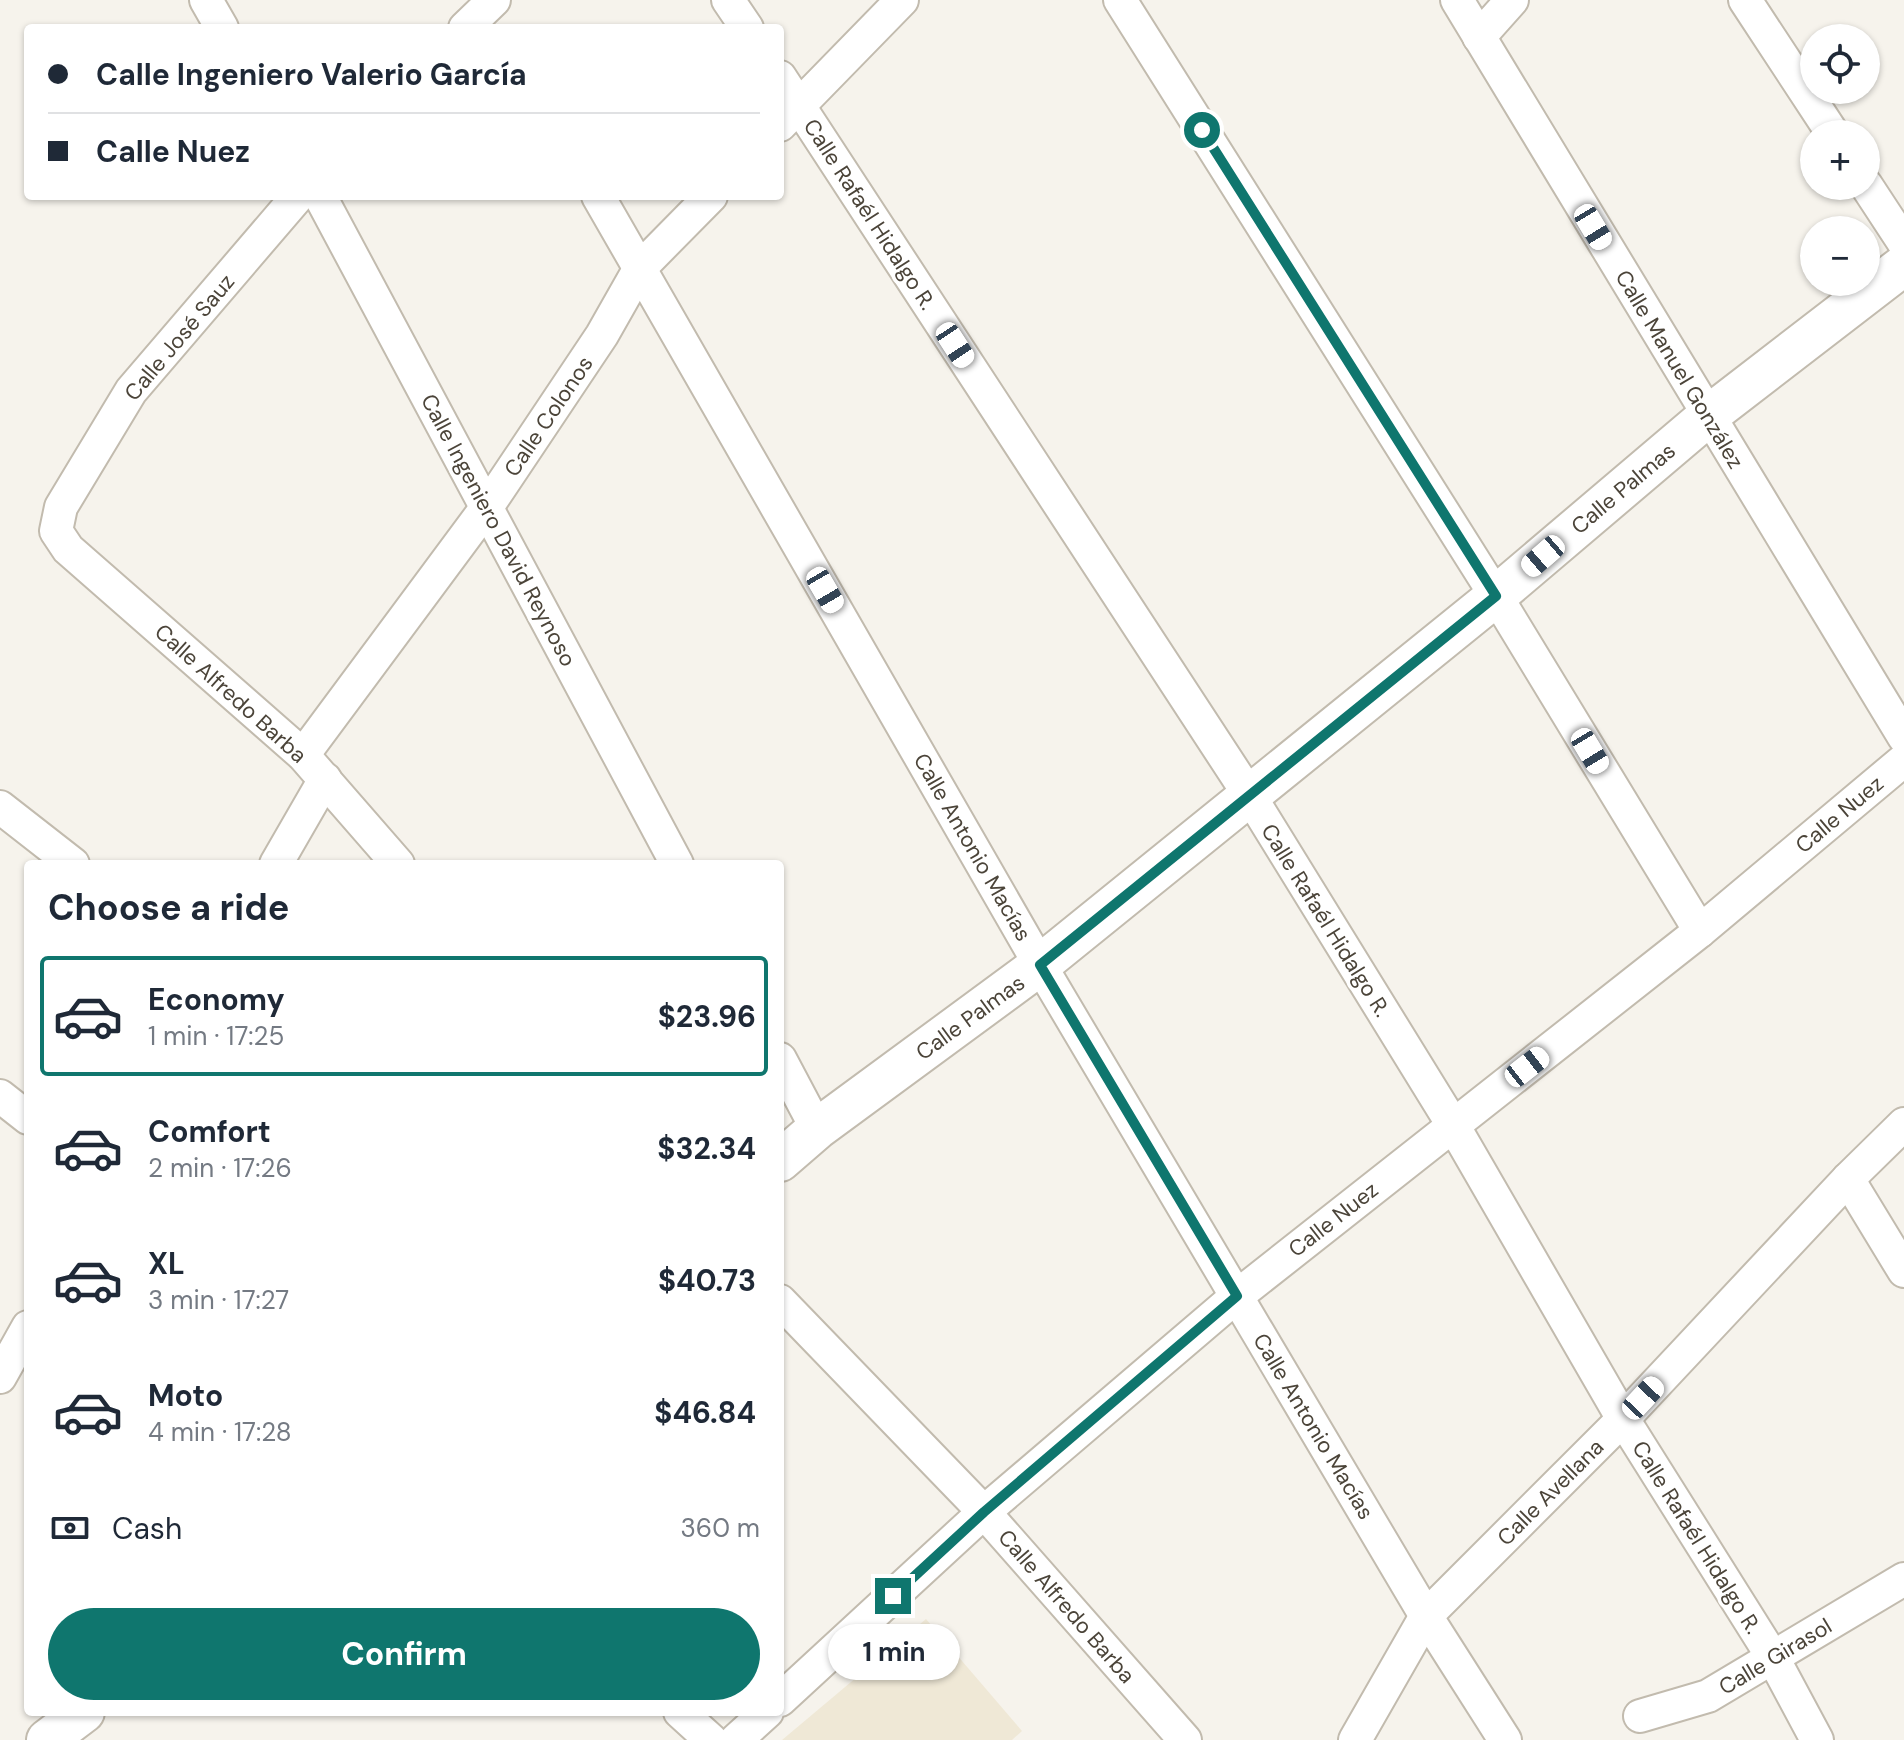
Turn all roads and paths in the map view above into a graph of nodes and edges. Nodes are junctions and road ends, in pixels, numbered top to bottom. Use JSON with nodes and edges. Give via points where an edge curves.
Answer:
{"nodes":[{"id":1,"x":206,"y":0,"type":"edge"},
{"id":2,"x":728,"y":0,"type":"edge"},
{"id":3,"x":902,"y":0,"type":"edge"},
{"id":4,"x":1120,"y":0,"type":"edge"},
{"id":5,"x":1457,"y":0,"type":"edge"},
{"id":6,"x":1512,"y":0,"type":"edge"},
{"id":7,"x":1745,"y":0,"type":"edge"},
{"id":8,"x":220,"y":24,"type":"edge"},
{"id":9,"x":744,"y":24,"type":"edge"},
{"id":10,"x":1479,"y":37,"type":"junction"},
{"id":11,"x":784,"y":92,"type":"edge"},
{"id":12,"x":790,"y":115,"type":"edge"},
{"id":13,"x":1824,"y":120,"type":"edge"},
{"id":14,"x":295,"y":200,"type":"edge"},
{"id":15,"x":322,"y":200,"type":"edge"},
{"id":16,"x":600,"y":200,"type":"edge"},
{"id":17,"x":707,"y":200,"type":"edge"},
{"id":18,"x":1876,"y":200,"type":"edge"},
{"id":19,"x":1904,"y":243,"type":"edge"},
{"id":20,"x":1904,"y":265,"type":"edge"},
{"id":21,"x":640,"y":268,"type":"junction"},
{"id":22,"x":1708,"y":416,"type":"junction"},
{"id":23,"x":487,"y":507,"type":"junction"},
{"id":24,"x":56,"y":531,"type":"joint"},
{"id":25,"x":1496,"y":596,"type":"junction"},
{"id":26,"x":1904,"y":737,"type":"edge"},
{"id":27,"x":303,"y":755,"type":"junction"},
{"id":28,"x":1904,"y":760,"type":"edge"},
{"id":29,"x":325,"y":779,"type":"junction"},
{"id":30,"x":1250,"y":796,"type":"junction"},
{"id":31,"x":0,"y":807,"type":"edge"},
{"id":32,"x":68,"y":860,"type":"edge"},
{"id":33,"x":278,"y":860,"type":"edge"},
{"id":34,"x":395,"y":860,"type":"edge"},
{"id":35,"x":675,"y":860,"type":"edge"},
{"id":36,"x":1700,"y":931,"type":"junction"},
{"id":37,"x":1040,"y":965,"type":"junction"},
{"id":38,"x":784,"y":1067,"type":"edge"},
{"id":39,"x":0,"y":1096,"type":"edge"},
{"id":40,"x":24,"y":1115,"type":"edge"},
{"id":41,"x":1904,"y":1124,"type":"edge"},
{"id":42,"x":1453,"y":1125,"type":"junction"},
{"id":43,"x":817,"y":1129,"type":"junction"},
{"id":44,"x":784,"y":1158,"type":"edge"},
{"id":45,"x":1848,"y":1179,"type":"junction"},
{"id":46,"x":1904,"y":1271,"type":"edge"},
{"id":47,"x":1237,"y":1296,"type":"junction"},
{"id":48,"x":784,"y":1305,"type":"edge"},
{"id":49,"x":24,"y":1334,"type":"edge"},
{"id":50,"x":0,"y":1377,"type":"edge"},
{"id":51,"x":1623,"y":1419,"type":"junction"},
{"id":52,"x":984,"y":1512,"type":"junction"},
{"id":53,"x":1904,"y":1579,"type":"edge"},
{"id":54,"x":1426,"y":1616,"type":"junction"},
{"id":55,"x":1772,"y":1656,"type":"junction"},
{"id":56,"x":784,"y":1696,"type":"edge"},
{"id":57,"x":79,"y":1716,"type":"edge"},
{"id":58,"x":684,"y":1716,"type":"edge"},
{"id":59,"x":763,"y":1716,"type":"edge"},
{"id":60,"x":1640,"y":1716,"type":"dead end"},
{"id":61,"x":47,"y":1740,"type":"edge"},
{"id":62,"x":711,"y":1740,"type":"edge"},
{"id":63,"x":736,"y":1740,"type":"edge"},
{"id":64,"x":1185,"y":1740,"type":"edge"},
{"id":65,"x":1355,"y":1740,"type":"edge"},
{"id":66,"x":1505,"y":1740,"type":"edge"},
{"id":67,"x":1817,"y":1740,"type":"edge"}],
"edges":[{"from":1,"to":8,"type":"street"},
{"from":2,"to":9,"type":"street"},
{"from":3,"to":12,"type":"street"},
{"from":4,"to":25,"type":"street"},
{"from":5,"to":10,"type":"street","name":"Calle Manuel González"},
{"from":6,"to":10,"type":"street"},
{"from":7,"to":13,"type":"street"},
{"from":10,"to":22,"type":"street","name":"Calle Manuel González"},
{"from":11,"to":12,"type":"street","name":"Calle Rafaél Hidalgo R."},
{"from":12,"to":30,"type":"street","name":"Calle Rafaél Hidalgo R."},
{"from":14,"to":24,"type":"street","name":"Calle José Sauz","via":[[131,391],[61,507]]},
{"from":15,"to":23,"type":"street","name":"Calle Ingeniero David Reynoso"},
{"from":16,"to":21,"type":"street","name":"Calle Antonio Macías"},
{"from":17,"to":21,"type":"street","name":"Calle Colonos"},
{"from":18,"to":19,"type":"street"},
{"from":20,"to":22,"type":"street","name":"Calle Palmas"},
{"from":21,"to":23,"type":"street","name":"Calle Colonos","via":[[602,335]]},
{"from":21,"to":37,"type":"street","name":"Calle Antonio Macías"},
{"from":22,"to":25,"type":"street","name":"Calle Palmas"},
{"from":22,"to":26,"type":"street","name":"Calle Manuel González"},
{"from":23,"to":27,"type":"street","name":"Calle Colonos"},
{"from":23,"to":35,"type":"street","name":"Calle Ingeniero David Reynoso"},
{"from":24,"to":27,"type":"street","name":"Calle Alfredo Barba","via":[[68,549]]},
{"from":25,"to":30,"type":"street","name":"Calle Palmas"},
{"from":25,"to":36,"type":"street"},
{"from":27,"to":29,"type":"street","name":"Calle Alfredo Barba"},
{"from":28,"to":36,"type":"street","name":"Calle Nuez"},
{"from":29,"to":33,"type":"street"},
{"from":29,"to":34,"type":"street","name":"Calle Alfredo Barba"},
{"from":30,"to":37,"type":"street","name":"Calle Palmas"},
{"from":30,"to":42,"type":"street","name":"Calle Rafaél Hidalgo R."},
{"from":31,"to":32,"type":"street"},
{"from":36,"to":42,"type":"street","name":"Calle Nuez"},
{"from":37,"to":43,"type":"street","name":"Calle Palmas"},
{"from":37,"to":47,"type":"street","name":"Calle Antonio Macías"},
{"from":38,"to":43,"type":"street"},
{"from":39,"to":40,"type":"street"},
{"from":41,"to":45,"type":"street","name":"Calle Avellana"},
{"from":42,"to":47,"type":"street","name":"Calle Nuez"},
{"from":42,"to":51,"type":"street","name":"Calle Rafaél Hidalgo R."},
{"from":43,"to":44,"type":"street","name":"Calle Palmas"},
{"from":45,"to":46,"type":"street"},
{"from":45,"to":51,"type":"street","name":"Calle Avellana"},
{"from":47,"to":52,"type":"street","name":"Calle Nuez"},
{"from":47,"to":54,"type":"street","name":"Calle Antonio Macías"},
{"from":48,"to":52,"type":"street","name":"Calle Alfredo Barba"},
{"from":49,"to":50,"type":"street"},
{"from":51,"to":54,"type":"street","name":"Calle Avellana"},
{"from":51,"to":55,"type":"street","name":"Calle Rafaél Hidalgo R."},
{"from":52,"to":56,"type":"street","name":"Calle Nuez"},
{"from":52,"to":64,"type":"street","name":"Calle Alfredo Barba"},
{"from":53,"to":55,"type":"street","name":"Calle Girasol"},
{"from":54,"to":65,"type":"street","name":"Calle Avellana"},
{"from":54,"to":66,"type":"street","name":"Calle Antonio Macías"},
{"from":55,"to":60,"type":"street","name":"Calle Girasol","via":[[1708,1696]]},
{"from":55,"to":67,"type":"street","name":"Calle Rafaél Hidalgo R."},
{"from":57,"to":61,"type":"street"},
{"from":58,"to":62,"type":"street"},
{"from":59,"to":63,"type":"street"}]}
